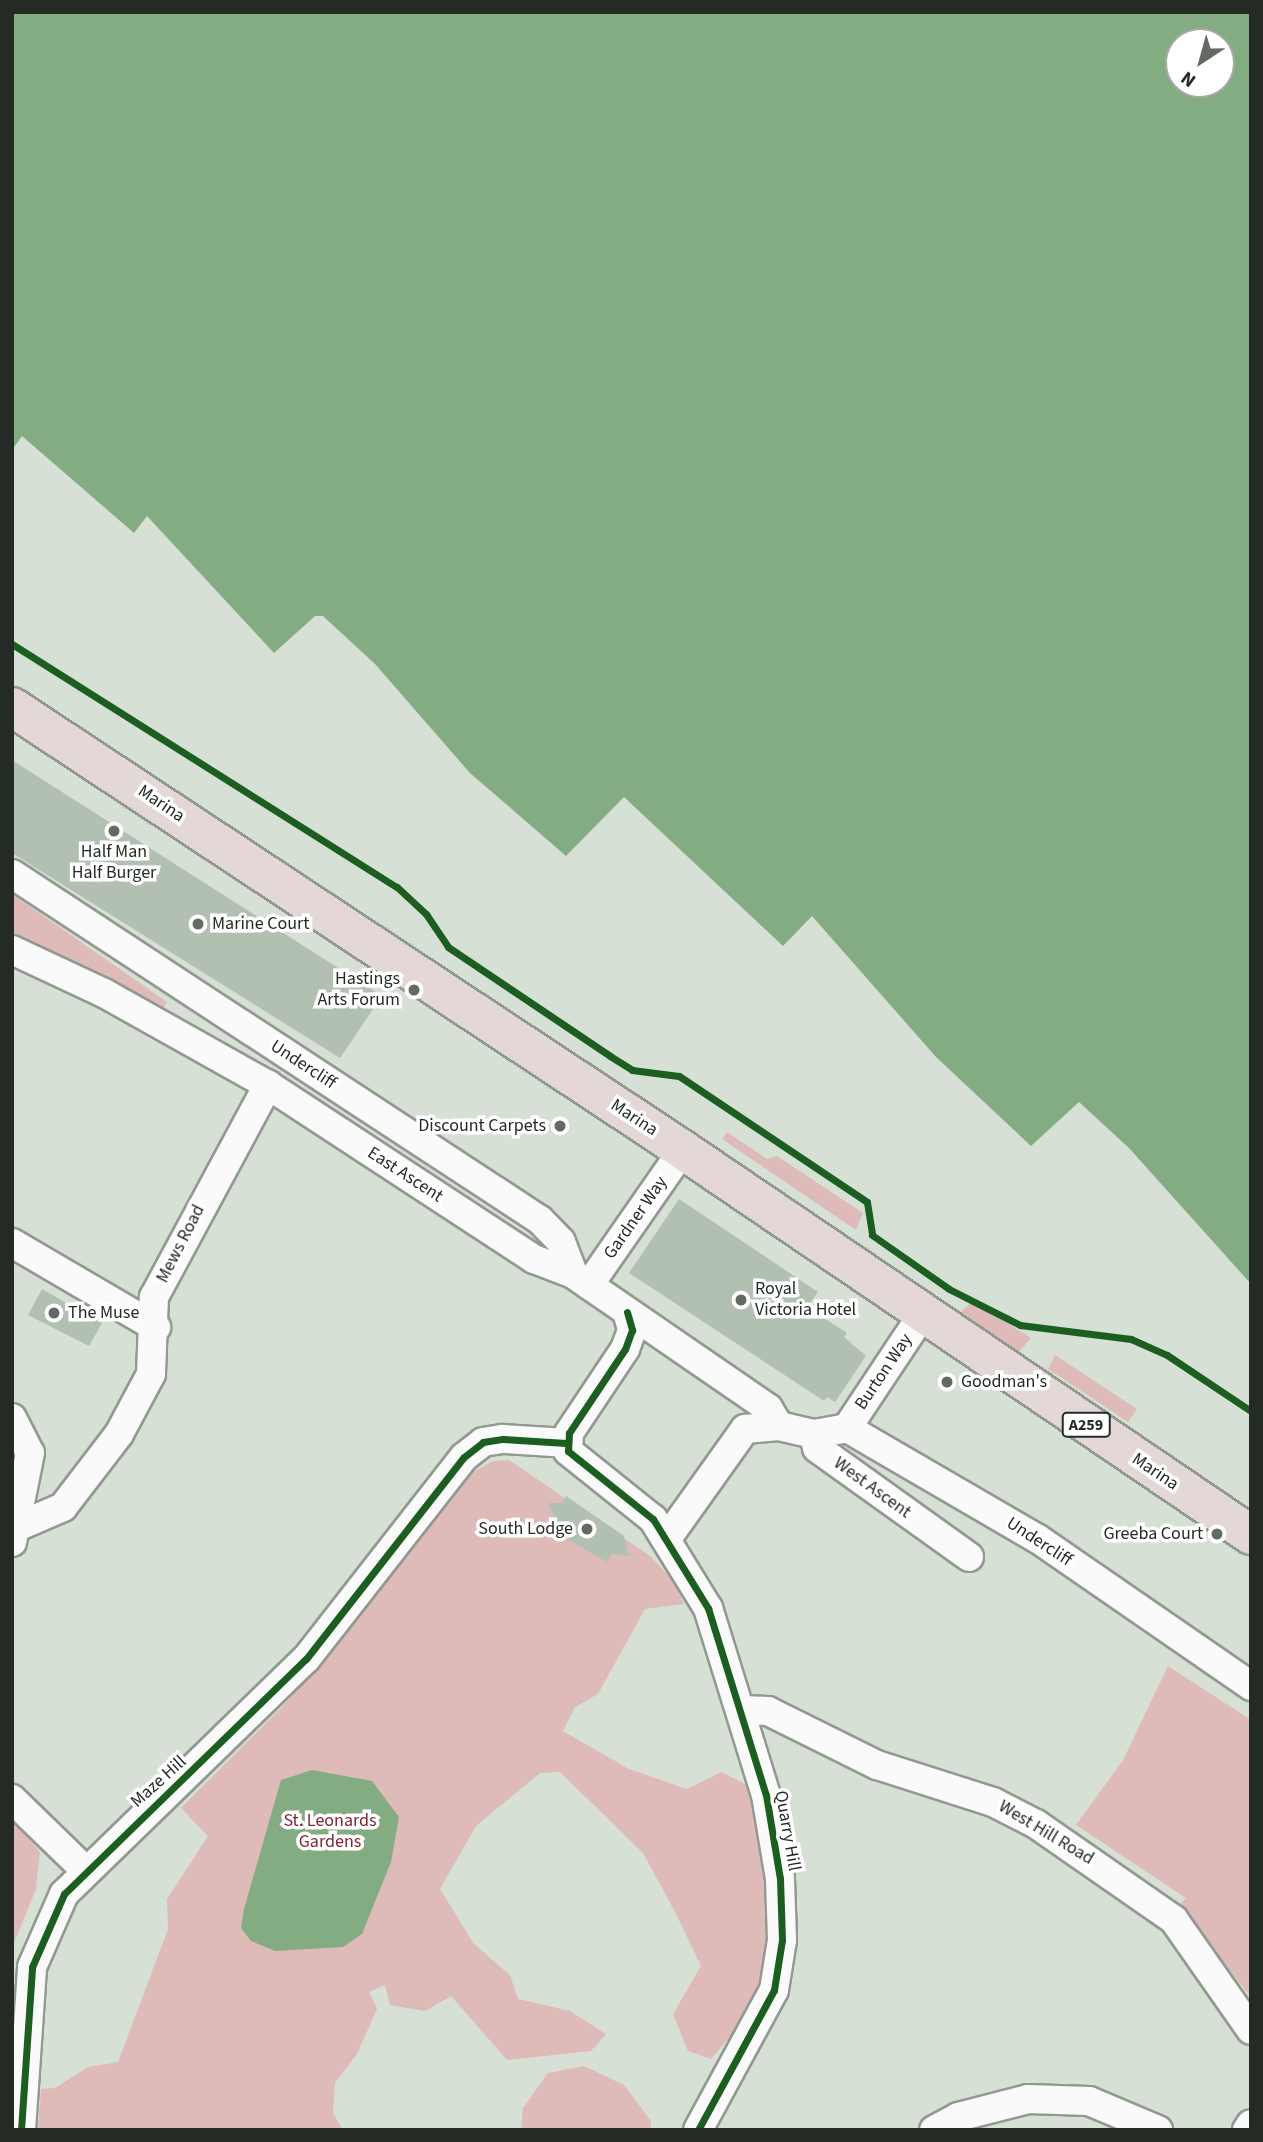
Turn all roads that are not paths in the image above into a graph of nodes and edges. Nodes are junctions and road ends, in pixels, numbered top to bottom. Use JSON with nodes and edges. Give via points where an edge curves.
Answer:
{"nodes":[{"id":1,"x":12,"y":707,"type":"edge"},
{"id":2,"x":12,"y":874,"type":"edge"},
{"id":3,"x":12,"y":950,"type":"edge"},
{"id":4,"x":268,"y":1085,"type":"junction"},
{"id":5,"x":683,"y":1150,"type":"junction"},
{"id":6,"x":12,"y":1243,"type":"edge"},
{"id":7,"x":581,"y":1280,"type":"junction"},
{"id":8,"x":627,"y":1312,"type":"junction"},
{"id":9,"x":922,"y":1315,"type":"junction"},
{"id":10,"x":156,"y":1327,"type":"junction"},
{"id":11,"x":12,"y":1418,"type":"edge"},
{"id":12,"x":779,"y":1426,"type":"junction"},
{"id":13,"x":847,"y":1428,"type":"junction"},
{"id":14,"x":814,"y":1434,"type":"junction"},
{"id":15,"x":566,"y":1443,"type":"junction"},
{"id":16,"x":14,"y":1535,"type":"edge"},
{"id":17,"x":1251,"y":1535,"type":"edge"},
{"id":18,"x":668,"y":1537,"type":"junction"},
{"id":19,"x":969,"y":1557,"type":"dead end"},
{"id":20,"x":1251,"y":1686,"type":"edge"},
{"id":21,"x":742,"y":1710,"type":"junction"},
{"id":22,"x":12,"y":1799,"type":"edge"},
{"id":23,"x":84,"y":1870,"type":"junction"},
{"id":24,"x":1251,"y":2030,"type":"edge"},
{"id":25,"x":1251,"y":2124,"type":"edge"},
{"id":26,"x":21,"y":2130,"type":"edge"},
{"id":27,"x":698,"y":2130,"type":"edge"},
{"id":28,"x":934,"y":2130,"type":"edge"},
{"id":29,"x":1158,"y":2130,"type":"edge"},
{"id":30,"x":1247,"y":2130,"type":"edge"}],
"edges":[{"from":1,"to":5,"type":"highway","name":"Marina","number":"A259"},
{"from":2,"to":7,"type":"street","name":"Undercliff","via":[[540,1220],[561,1242]]},
{"from":3,"to":4,"type":"street","name":"East Ascent","via":[[104,993]]},
{"from":4,"to":7,"type":"street","name":"East Ascent","via":[[534,1259]]},
{"from":4,"to":10,"type":"street","name":"Mews Road","via":[[154,1297]]},
{"from":5,"to":7,"type":"street","name":"Gardner Way"},
{"from":5,"to":9,"type":"highway","name":"Marina","number":"A259"},
{"from":6,"to":10,"type":"street"},
{"from":7,"to":8,"type":"street","name":"East Ascent"},
{"from":8,"to":12,"type":"street","name":"East Ascent","via":[[768,1408]]},
{"from":8,"to":15,"type":"street","via":[[632,1330],[625,1349]]},
{"from":9,"to":13,"type":"street","name":"Burton Way"},
{"from":9,"to":17,"type":"highway","name":"Marina","number":"A259"},
{"from":10,"to":16,"type":"street","name":"Mews Road","via":[[151,1374],[101,1461],[62,1507]]},
{"from":11,"to":16,"type":"street","via":[[30,1453]]},
{"from":12,"to":14,"type":"street"},
{"from":12,"to":18,"type":"street","via":[[745,1429]]},
{"from":13,"to":14,"type":"street"},
{"from":13,"to":20,"type":"street","name":"Undercliff","via":[[1038,1539]]},
{"from":14,"to":19,"type":"street","name":"West Ascent","via":[[817,1448]]},
{"from":15,"to":18,"type":"street","name":"Quarry Hill","via":[[575,1461],[633,1501]]},
{"from":15,"to":23,"type":"street","name":"Maze Hill","via":[[503,1439],[483,1443],[464,1457],[306,1659],[172,1792]]},
{"from":18,"to":21,"type":"street","name":"Quarry Hill","via":[[708,1608]]},
{"from":21,"to":24,"type":"street","name":"West Hill Road","via":[[768,1711],[877,1765],[993,1802],[1036,1824],[1174,1920]]},
{"from":21,"to":27,"type":"street","name":"Quarry Hill","via":[[768,1807],[780,1879],[782,1940],[774,1990]]},
{"from":22,"to":23,"type":"street"},
{"from":23,"to":26,"type":"street","name":"Maze Hill","via":[[64,1894],[32,1967]]},
{"from":25,"to":30,"type":"street"},
{"from":28,"to":29,"type":"street","via":[[958,2117],[1028,2099],[1088,2101]]}]}
